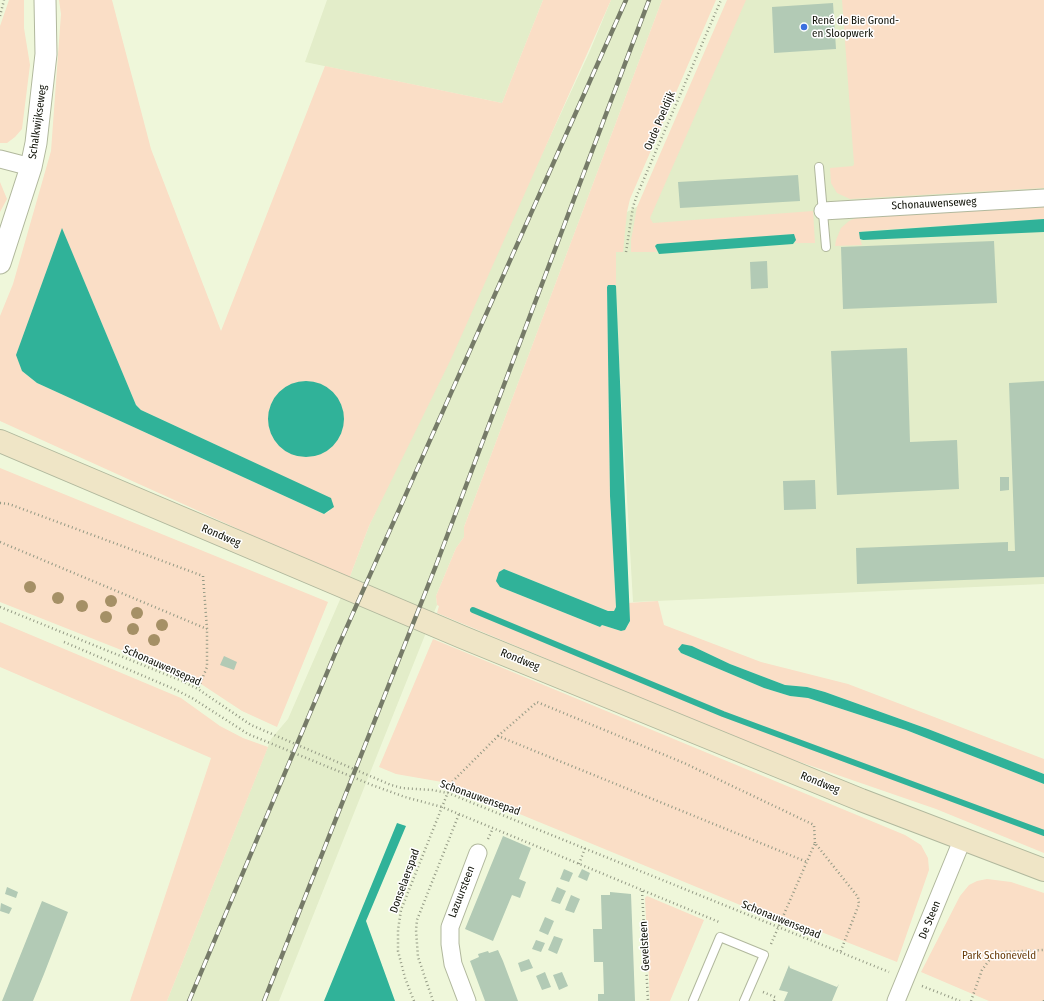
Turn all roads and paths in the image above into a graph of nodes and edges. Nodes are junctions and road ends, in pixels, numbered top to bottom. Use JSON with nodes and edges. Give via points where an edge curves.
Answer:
{"nodes":[{"id":1,"x":4,"y":0,"type":"edge"},
{"id":2,"x":45,"y":0,"type":"edge"},
{"id":3,"x":721,"y":0,"type":"edge"},
{"id":4,"x":0,"y":16,"type":"edge"},
{"id":5,"x":0,"y":159,"type":"edge"},
{"id":6,"x":31,"y":167,"type":"junction"},
{"id":7,"x":819,"y":167,"type":"dead end"},
{"id":8,"x":1044,"y":198,"type":"edge"},
{"id":9,"x":823,"y":211,"type":"junction"},
{"id":10,"x":826,"y":247,"type":"dead end"},
{"id":11,"x":626,"y":252,"type":"dead end"},
{"id":12,"x":0,"y":263,"type":"edge"},
{"id":13,"x":0,"y":441,"type":"edge"},
{"id":14,"x":0,"y":503,"type":"edge"},
{"id":15,"x":0,"y":542,"type":"edge"},
{"id":16,"x":0,"y":607,"type":"edge"},
{"id":17,"x":207,"y":629,"type":"junction"},
{"id":18,"x":64,"y":642,"type":"dead end"},
{"id":19,"x":198,"y":689,"type":"junction"},
{"id":20,"x":498,"y":736,"type":"junction"},
{"id":21,"x":448,"y":793,"type":"junction"},
{"id":22,"x":442,"y":807,"type":"junction"},
{"id":23,"x":459,"y":814,"type":"junction"},
{"id":24,"x":963,"y":838,"type":"junction"},
{"id":25,"x":815,"y":843,"type":"junction"},
{"id":26,"x":585,"y":848,"type":"junction"},
{"id":27,"x":478,"y":853,"type":"dead end"},
{"id":28,"x":807,"y":862,"type":"junction"},
{"id":29,"x":579,"y":864,"type":"junction"},
{"id":30,"x":1044,"y":870,"type":"edge"},
{"id":31,"x":642,"y":891,"type":"junction"},
{"id":32,"x":721,"y":924,"type":"dead end"},
{"id":33,"x":779,"y":928,"type":"junction"},
{"id":34,"x":765,"y":941,"type":"dead end"},
{"id":35,"x":1044,"y":950,"type":"edge"},
{"id":36,"x":840,"y":952,"type":"junction"},
{"id":37,"x":893,"y":974,"type":"dead end"},
{"id":38,"x":919,"y":984,"type":"dead end"},
{"id":39,"x":414,"y":1001,"type":"edge"},
{"id":40,"x":433,"y":1001,"type":"edge"},
{"id":41,"x":467,"y":1001,"type":"edge"},
{"id":42,"x":648,"y":1001,"type":"edge"},
{"id":43,"x":693,"y":1001,"type":"edge"},
{"id":44,"x":744,"y":1001,"type":"edge"},
{"id":45,"x":896,"y":1001,"type":"edge"},
{"id":46,"x":960,"y":1001,"type":"edge"},
{"id":47,"x":971,"y":1001,"type":"edge"}],
"edges":[{"from":1,"to":4,"type":"path"},
{"from":2,"to":6,"type":"street","name":"Schalkwijkseweg","via":[[46,54]]},
{"from":3,"to":11,"type":"path","name":"Oude Poeldijk","via":[[637,195]]},
{"from":5,"to":6,"type":"street"},
{"from":6,"to":12,"type":"street","name":"Schalkwijkseweg"},
{"from":7,"to":9,"type":"lane"},
{"from":8,"to":9,"type":"street","name":"Schonauwenseweg"},
{"from":9,"to":10,"type":"lane"},
{"from":13,"to":24,"type":"main road","name":"Rondweg","via":[[469,640],[861,800]]},
{"from":14,"to":17,"type":"path","via":[[9,504],[203,576]]},
{"from":15,"to":17,"type":"path"},
{"from":16,"to":19,"type":"path","name":"Schonauwensepad"},
{"from":17,"to":19,"type":"path","via":[[207,666]]},
{"from":18,"to":22,"type":"path","via":[[174,689],[248,734],[372,785]]},
{"from":19,"to":21,"type":"path","name":"Schonauwensepad","via":[[251,726],[390,785]]},
{"from":20,"to":21,"type":"path","name":"Donselaerspad","via":[[452,782]]},
{"from":20,"to":25,"type":"path","name":"Donselaerspad","via":[[537,702],[684,763],[814,824]]},
{"from":20,"to":28,"type":"path"},
{"from":21,"to":22,"type":"path","name":"Donselaerspad"},
{"from":21,"to":26,"type":"path","name":"Schonauwensepad"},
{"from":22,"to":23,"type":"path"},
{"from":22,"to":39,"type":"path","name":"Donselaerspad","via":[[399,918],[398,951]]},
{"from":23,"to":29,"type":"path"},
{"from":23,"to":40,"type":"path","via":[[417,920],[418,957]]},
{"from":24,"to":30,"type":"main road","name":"Rondweg"},
{"from":24,"to":45,"type":"street","name":"De Steen"},
{"from":25,"to":28,"type":"path"},
{"from":25,"to":36,"type":"path","via":[[858,897],[859,904]]},
{"from":26,"to":29,"type":"path"},
{"from":26,"to":33,"type":"path","name":"Schonauwensepad"},
{"from":27,"to":41,"type":"street","name":"Lazuursteen","via":[[450,927],[453,964]]},
{"from":28,"to":33,"type":"path"},
{"from":29,"to":31,"type":"path"},
{"from":31,"to":32,"type":"path"},
{"from":31,"to":42,"type":"path","name":"Gevelsteen"},
{"from":33,"to":34,"type":"path","via":[[772,944]]},
{"from":33,"to":36,"type":"path","name":"Schonauwensepad"},
{"from":35,"to":47,"type":"path","via":[[1004,952],[990,959],[982,970]]},
{"from":36,"to":37,"type":"path","name":"Schonauwensepad"},
{"from":38,"to":46,"type":"path"},
{"from":43,"to":44,"type":"lane","via":[[720,936],[764,954]]}]}
